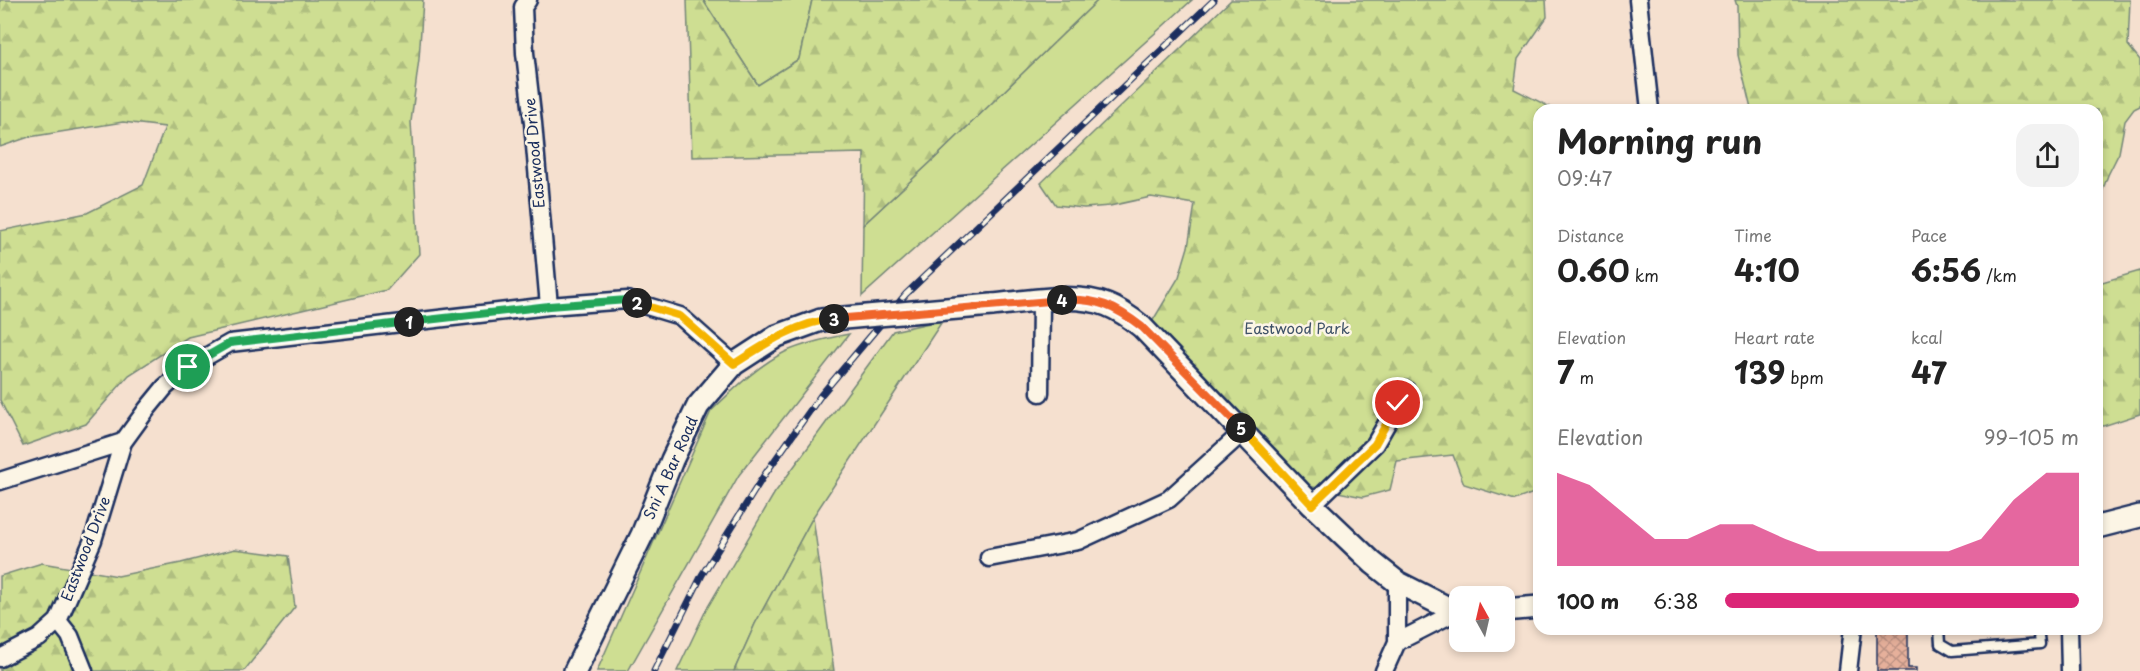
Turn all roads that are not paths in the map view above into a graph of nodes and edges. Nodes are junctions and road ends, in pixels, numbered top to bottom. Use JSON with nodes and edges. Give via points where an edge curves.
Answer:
{"nodes":[{"id":1,"x":528,"y":0,"type":"edge"},
{"id":2,"x":1638,"y":0,"type":"edge"},
{"id":3,"x":1649,"y":104,"type":"edge"},
{"id":4,"x":1041,"y":300,"type":"junction"},
{"id":5,"x":549,"y":306,"type":"junction"},
{"id":6,"x":734,"y":364,"type":"junction"},
{"id":7,"x":1406,"y":390,"type":"dead end"},
{"id":8,"x":1040,"y":393,"type":"dead end"},
{"id":9,"x":1244,"y":431,"type":"junction"},
{"id":10,"x":123,"y":442,"type":"junction"},
{"id":11,"x":0,"y":481,"type":"edge"},
{"id":12,"x":1312,"y":505,"type":"junction"},
{"id":13,"x":2140,"y":516,"type":"edge"},
{"id":14,"x":2103,"y":525,"type":"edge"},
{"id":15,"x":990,"y":558,"type":"dead end"},
{"id":16,"x":1397,"y":582,"type":"junction"},
{"id":17,"x":1449,"y":608,"type":"edge"},
{"id":18,"x":1533,"y":608,"type":"edge"},
{"id":19,"x":1515,"y":609,"type":"edge"},
{"id":20,"x":1449,"y":616,"type":"edge"},
{"id":21,"x":58,"y":621,"type":"junction"},
{"id":22,"x":1852,"y":635,"type":"edge"},
{"id":23,"x":1939,"y":635,"type":"edge"},
{"id":24,"x":2039,"y":635,"type":"edge"},
{"id":25,"x":2069,"y":635,"type":"edge"},
{"id":26,"x":1397,"y":642,"type":"junction"},
{"id":27,"x":0,"y":658,"type":"edge"},
{"id":28,"x":84,"y":671,"type":"edge"},
{"id":29,"x":575,"y":671,"type":"edge"},
{"id":30,"x":1384,"y":671,"type":"edge"},
{"id":31,"x":1848,"y":671,"type":"edge"},
{"id":32,"x":2070,"y":671,"type":"edge"}],
"edges":[{"from":1,"to":5,"type":"street","name":"Eastwood Drive","via":[[523,7],[525,53]]},
{"from":2,"to":3,"type":"street"},
{"from":4,"to":6,"type":"street","name":"Sni A Bar Road","bridge":true,"via":[[821,320],[777,336]]},
{"from":4,"to":8,"type":"street"},
{"from":4,"to":9,"type":"street","name":"Sni A Bar Road","via":[[1085,299],[1125,314]]},
{"from":5,"to":6,"type":"street","via":[[627,300],[680,316]]},
{"from":5,"to":10,"type":"street","via":[[230,343],[188,367],[165,387]]},
{"from":6,"to":29,"type":"street","name":"Sni A Bar Road","via":[[698,406],[642,535]]},
{"from":7,"to":12,"type":"street","via":[[1375,444]]},
{"from":9,"to":12,"type":"street","name":"Sni A Bar Road"},
{"from":9,"to":15,"type":"street","via":[[1169,499],[1078,541]]},
{"from":10,"to":11,"type":"street"},
{"from":10,"to":21,"type":"street","name":"Eastwood Drive","via":[[93,540]]},
{"from":12,"to":16,"type":"street","name":"Sni A Bar Road"},
{"from":13,"to":14,"type":"street"},
{"from":16,"to":17,"type":"street","name":"Sni A Bar Road"},
{"from":16,"to":26,"type":"street"},
{"from":18,"to":19,"type":"street"},
{"from":20,"to":26,"type":"street"},
{"from":21,"to":27,"type":"street","name":"Eastwood Drive","via":[[39,638]]},
{"from":21,"to":28,"type":"street","name":"Eastwood Drive","via":[[70,636]]},
{"from":22,"to":31,"type":"street"},
{"from":23,"to":24,"type":"lane","via":[[1940,644],[1952,651],[2040,644]]},
{"from":25,"to":32,"type":"street"},
{"from":26,"to":30,"type":"street"}]}
